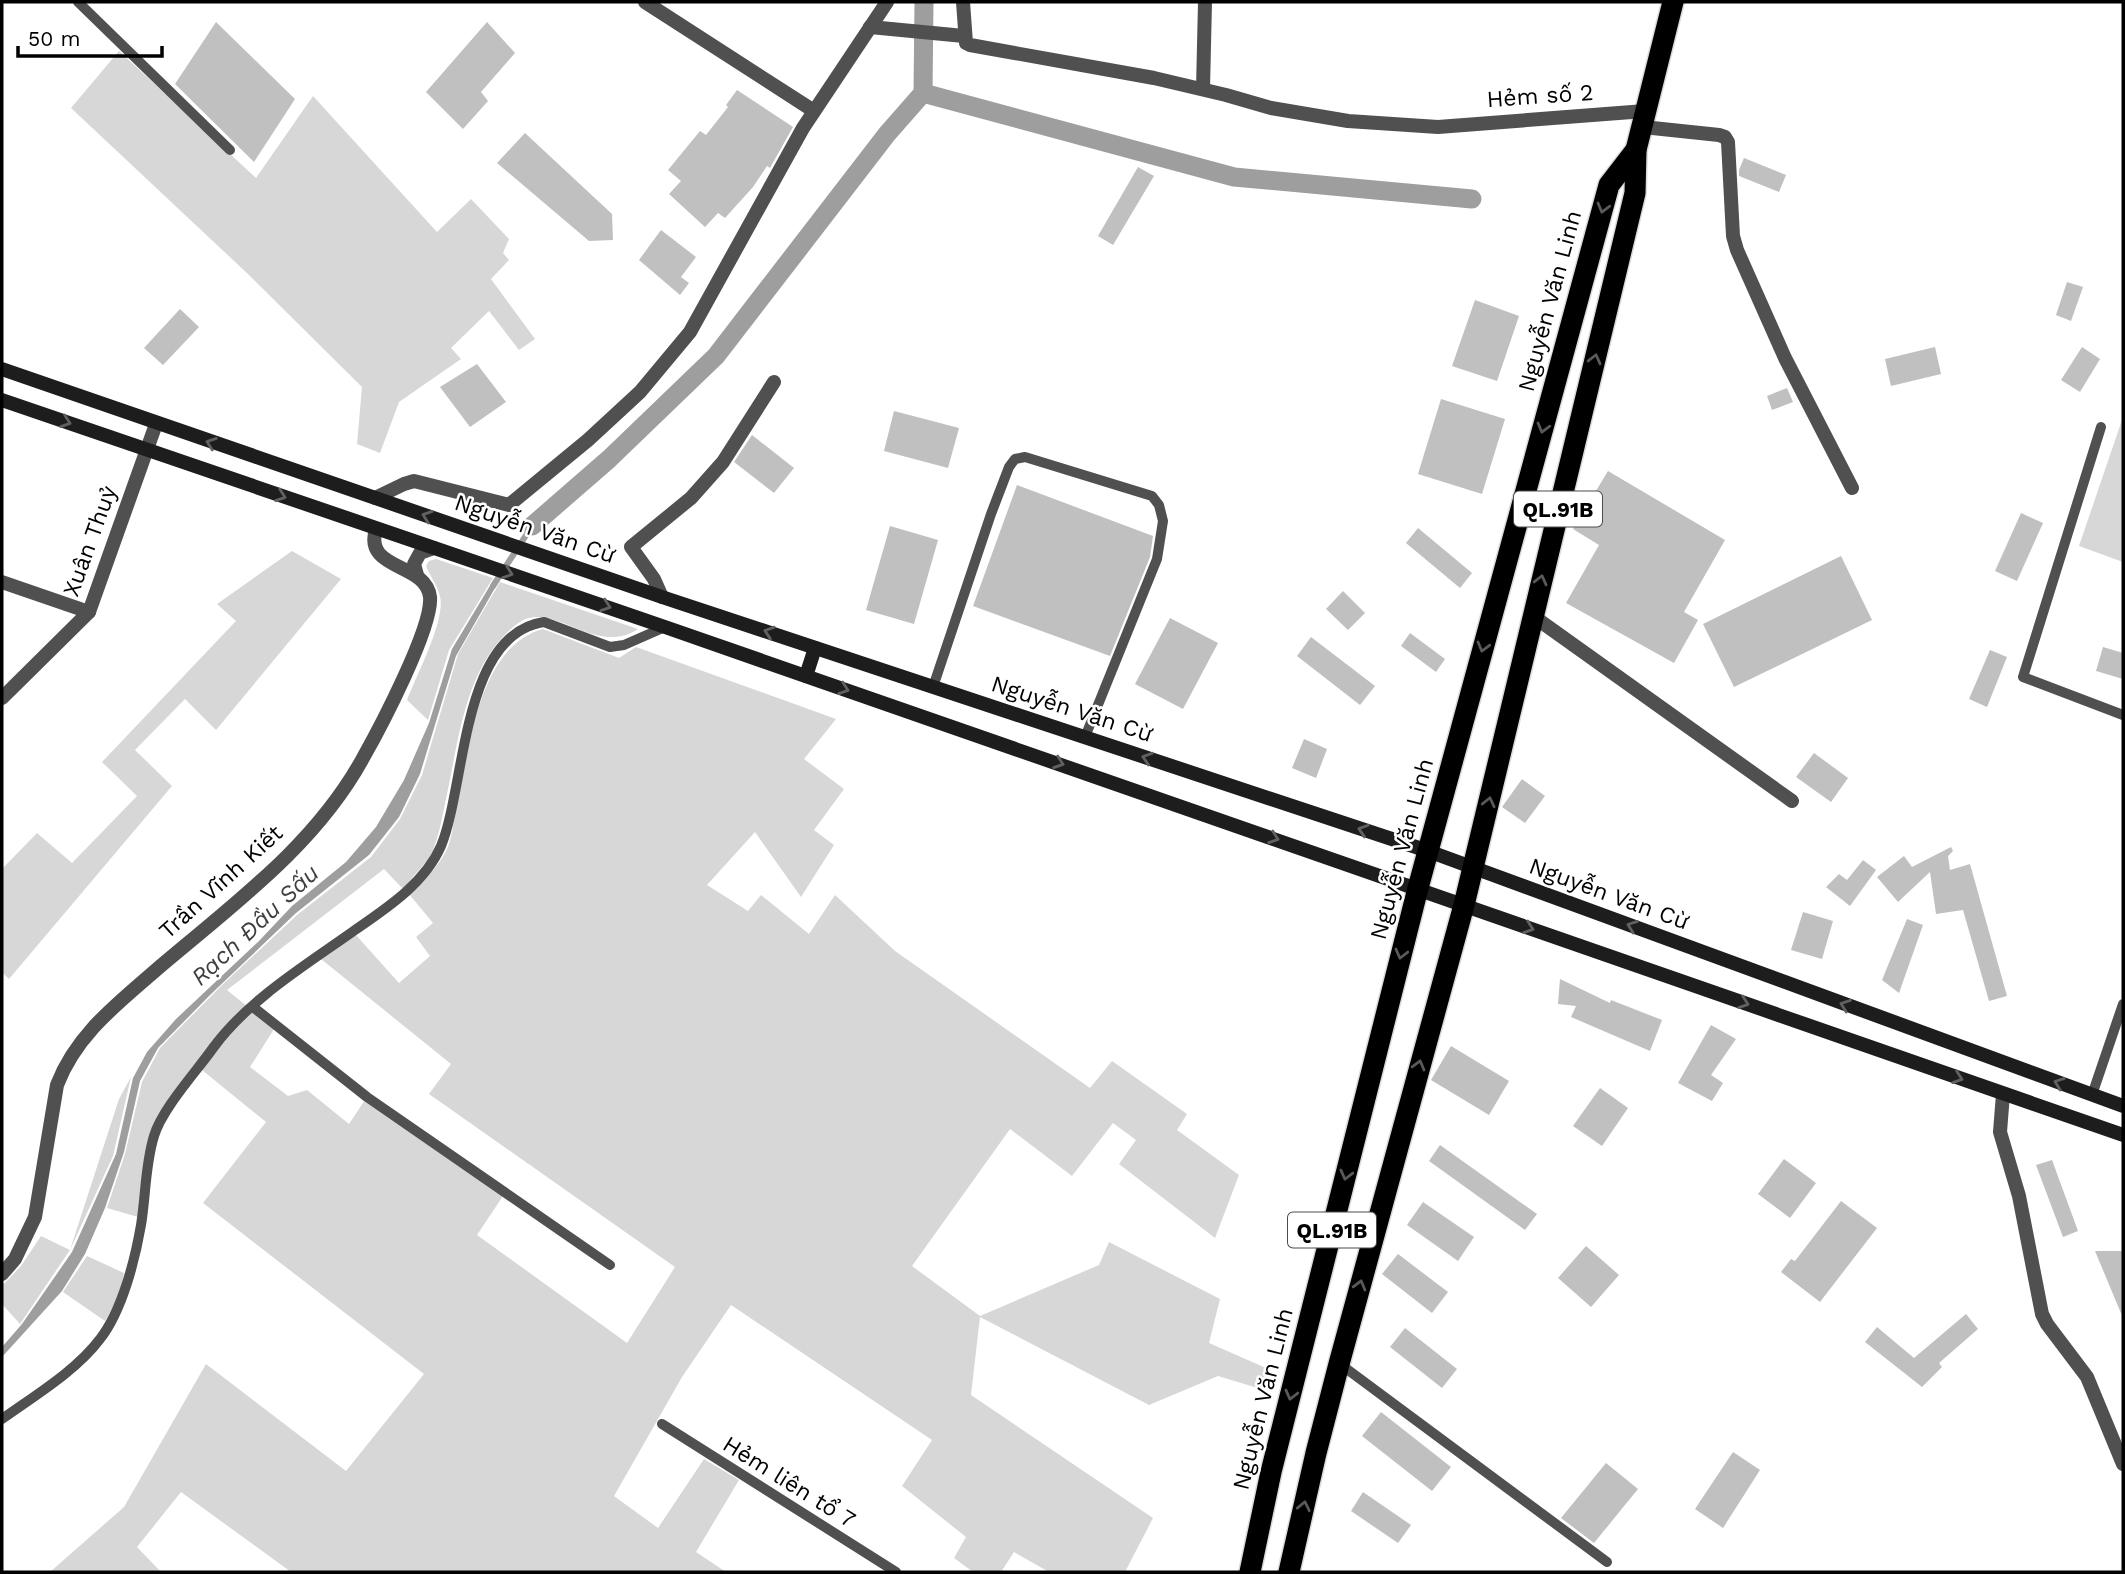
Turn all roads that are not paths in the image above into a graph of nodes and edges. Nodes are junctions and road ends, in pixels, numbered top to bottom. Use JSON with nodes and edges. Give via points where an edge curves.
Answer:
{"nodes":[{"id":1,"x":78,"y":2,"type":"edge"},
{"id":2,"x":645,"y":2,"type":"edge"},
{"id":3,"x":887,"y":2,"type":"edge"},
{"id":4,"x":963,"y":2,"type":"edge"},
{"id":5,"x":1205,"y":2,"type":"edge"},
{"id":6,"x":1673,"y":2,"type":"edge"},
{"id":7,"x":870,"y":27,"type":"junction"},
{"id":8,"x":958,"y":35,"type":"junction"},
{"id":9,"x":1203,"y":89,"type":"junction"},
{"id":10,"x":814,"y":111,"type":"junction"},
{"id":11,"x":1644,"y":119,"type":"junction"},
{"id":12,"x":230,"y":150,"type":"dead end"},
{"id":13,"x":1636,"y":150,"type":"junction"},
{"id":14,"x":2,"y":369,"type":"edge"},
{"id":15,"x":774,"y":382,"type":"dead end"},
{"id":16,"x":2,"y":400,"type":"edge"},
{"id":17,"x":156,"y":424,"type":"junction"},
{"id":18,"x":2101,"y":427,"type":"dead end"},
{"id":19,"x":147,"y":450,"type":"junction"},
{"id":20,"x":1852,"y":488,"type":"dead end"},
{"id":21,"x":375,"y":498,"type":"junction"},
{"id":22,"x":376,"y":529,"type":"junction"},
{"id":23,"x":434,"y":548,"type":"junction"},
{"id":24,"x":417,"y":575,"type":"junction"},
{"id":25,"x":2,"y":582,"type":"edge"},
{"id":26,"x":662,"y":597,"type":"junction"},
{"id":27,"x":89,"y":612,"type":"junction"},
{"id":28,"x":1533,"y":616,"type":"junction"},
{"id":29,"x":665,"y":626,"type":"junction"},
{"id":30,"x":815,"y":648,"type":"junction"},
{"id":31,"x":806,"y":676,"type":"junction"},
{"id":32,"x":933,"y":687,"type":"junction"},
{"id":33,"x":2,"y":698,"type":"edge"},
{"id":34,"x":2123,"y":715,"type":"edge"},
{"id":35,"x":1085,"y":737,"type":"junction"},
{"id":36,"x":1792,"y":801,"type":"dead end"},
{"id":37,"x":1428,"y":851,"type":"junction"},
{"id":38,"x":1474,"y":868,"type":"junction"},
{"id":39,"x":1418,"y":888,"type":"junction"},
{"id":40,"x":1464,"y":905,"type":"junction"},
{"id":41,"x":2123,"y":1004,"type":"edge"},
{"id":42,"x":253,"y":1007,"type":"junction"},
{"id":43,"x":2003,"y":1094,"type":"junction"},
{"id":44,"x":2092,"y":1095,"type":"junction"},
{"id":45,"x":2123,"y":1106,"type":"edge"},
{"id":46,"x":2123,"y":1135,"type":"edge"},
{"id":47,"x":610,"y":1265,"type":"dead end"},
{"id":48,"x":2,"y":1274,"type":"edge"},
{"id":49,"x":1339,"y":1364,"type":"junction"},
{"id":50,"x":2,"y":1419,"type":"edge"},
{"id":51,"x":662,"y":1424,"type":"dead end"},
{"id":52,"x":2123,"y":1464,"type":"edge"},
{"id":53,"x":1607,"y":1562,"type":"dead end"},
{"id":54,"x":896,"y":1572,"type":"edge"},
{"id":55,"x":1250,"y":1572,"type":"edge"},
{"id":56,"x":1289,"y":1572,"type":"edge"}],
"edges":[{"from":1,"to":12,"type":"lane"},
{"from":2,"to":10,"type":"street"},
{"from":3,"to":7,"type":"street"},
{"from":4,"to":8,"type":"street"},
{"from":5,"to":9,"type":"street"},
{"from":6,"to":11,"type":"highway","name":"Nguyễn Văn Linh","number":"QL.91B"},
{"from":7,"to":8,"type":"street","name":"Hẻm số 2"},
{"from":7,"to":10,"type":"street"},
{"from":8,"to":9,"type":"street","name":"Hẻm số 2","via":[[970,45]]},
{"from":9,"to":11,"type":"street","name":"Hẻm số 2","via":[[1309,116],[1438,127]]},
{"from":10,"to":21,"type":"street","via":[[690,332],[640,391],[587,440],[509,505],[414,481]]},
{"from":11,"to":13,"type":"highway","name":"Nguyễn Văn Linh","number":"QL.91B"},
{"from":11,"to":20,"type":"street","name":"Hẻm số 2","via":[[1719,135],[1728,142],[1737,250],[1785,358]]},
{"from":28,"to":13,"type":"highway","name":"Nguyễn Văn Linh","number":"QL.91B","one_way":true,"via":[[1635,193]]},
{"from":13,"to":37,"type":"highway","name":"Nguyễn Văn Linh","number":"QL.91B","one_way":true,"via":[[1609,185]]},
{"from":14,"to":17,"type":"main road","name":"Nguyễn Văn Cừ"},
{"from":15,"to":26,"type":"street","via":[[723,462],[691,498],[631,547]]},
{"from":16,"to":19,"type":"main road","one_way":true},
{"from":17,"to":19,"type":"street","name":"Xuân Thuỷ"},
{"from":21,"to":17,"type":"main road","name":"Nguyễn Văn Cừ","one_way":true},
{"from":18,"to":34,"type":"lane","via":[[2023,677]]},
{"from":19,"to":22,"type":"main road","one_way":true},
{"from":19,"to":27,"type":"street","name":"Xuân Thuỷ"},
{"from":26,"to":21,"type":"main road","name":"Nguyễn Văn Cừ","one_way":true},
{"from":22,"to":23,"type":"main road"},
{"from":22,"to":24,"type":"street","via":[[381,555]]},
{"from":23,"to":24,"type":"street","via":[[420,553],[414,564]]},
{"from":23,"to":29,"type":"main road","one_way":true},
{"from":24,"to":48,"type":"street","name":"Trần Vĩnh Kiết","via":[[430,594],[425,624],[401,683],[341,796],[248,894],[106,1015],[64,1065],[35,1217],[15,1259]]},
{"from":25,"to":27,"type":"street"},
{"from":30,"to":26,"type":"main road","name":"Nguyễn Văn Cừ","one_way":true},
{"from":27,"to":33,"type":"street","name":"Xuân Thuỷ"},
{"from":28,"to":36,"type":"street"},
{"from":38,"to":28,"type":"highway","name":"Nguyễn Văn Linh","number":"QL.91B","one_way":true},
{"from":29,"to":31,"type":"main road"},
{"from":29,"to":42,"type":"lane","via":[[610,647],[544,622],[521,629],[489,666],[468,722],[445,834],[432,862],[391,905]]},
{"from":30,"to":31,"type":"main road"},
{"from":30,"to":32,"type":"main road","name":"Nguyễn Văn Cừ"},
{"from":31,"to":39,"type":"main road","one_way":true},
{"from":32,"to":35,"type":"main road","name":"Nguyễn Văn Cừ"},
{"from":32,"to":35,"type":"lane","via":[[991,514],[1015,459],[1025,457],[1153,496],[1163,521],[1157,559]]},
{"from":37,"to":35,"type":"main road","name":"Nguyễn Văn Cừ","one_way":true},
{"from":37,"to":38,"type":"main road","name":"Nguyễn Văn Cừ"},
{"from":37,"to":39,"type":"highway","name":"Nguyễn Văn Linh","number":"QL.91B"},
{"from":38,"to":40,"type":"highway","name":"Nguyễn Văn Linh","number":"QL.91B"},
{"from":44,"to":38,"type":"main road","name":"Nguyễn Văn Cừ","one_way":true},
{"from":39,"to":40,"type":"main road"},
{"from":39,"to":55,"type":"highway","name":"Nguyễn Văn Linh","number":"QL.91B","one_way":true},
{"from":40,"to":43,"type":"main road","one_way":true},
{"from":49,"to":40,"type":"highway","name":"Nguyễn Văn Linh","number":"QL.91B","one_way":true},
{"from":41,"to":44,"type":"lane"},
{"from":42,"to":47,"type":"lane","via":[[367,1097]]},
{"from":42,"to":50,"type":"lane","via":[[221,1037],[155,1133],[141,1226],[122,1297],[100,1339],[65,1373]]},
{"from":43,"to":46,"type":"main road"},
{"from":43,"to":52,"type":"street","via":[[2000,1132],[2019,1196],[2042,1314],[2087,1377]]},
{"from":44,"to":45,"type":"main road","name":"Nguyễn Văn Cừ"},
{"from":49,"to":53,"type":"lane"},
{"from":56,"to":49,"type":"highway","name":"Nguyễn Văn Linh","number":"QL.91B","one_way":true},
{"from":51,"to":54,"type":"lane","name":"Hẻm liên tổ 7"}]}
